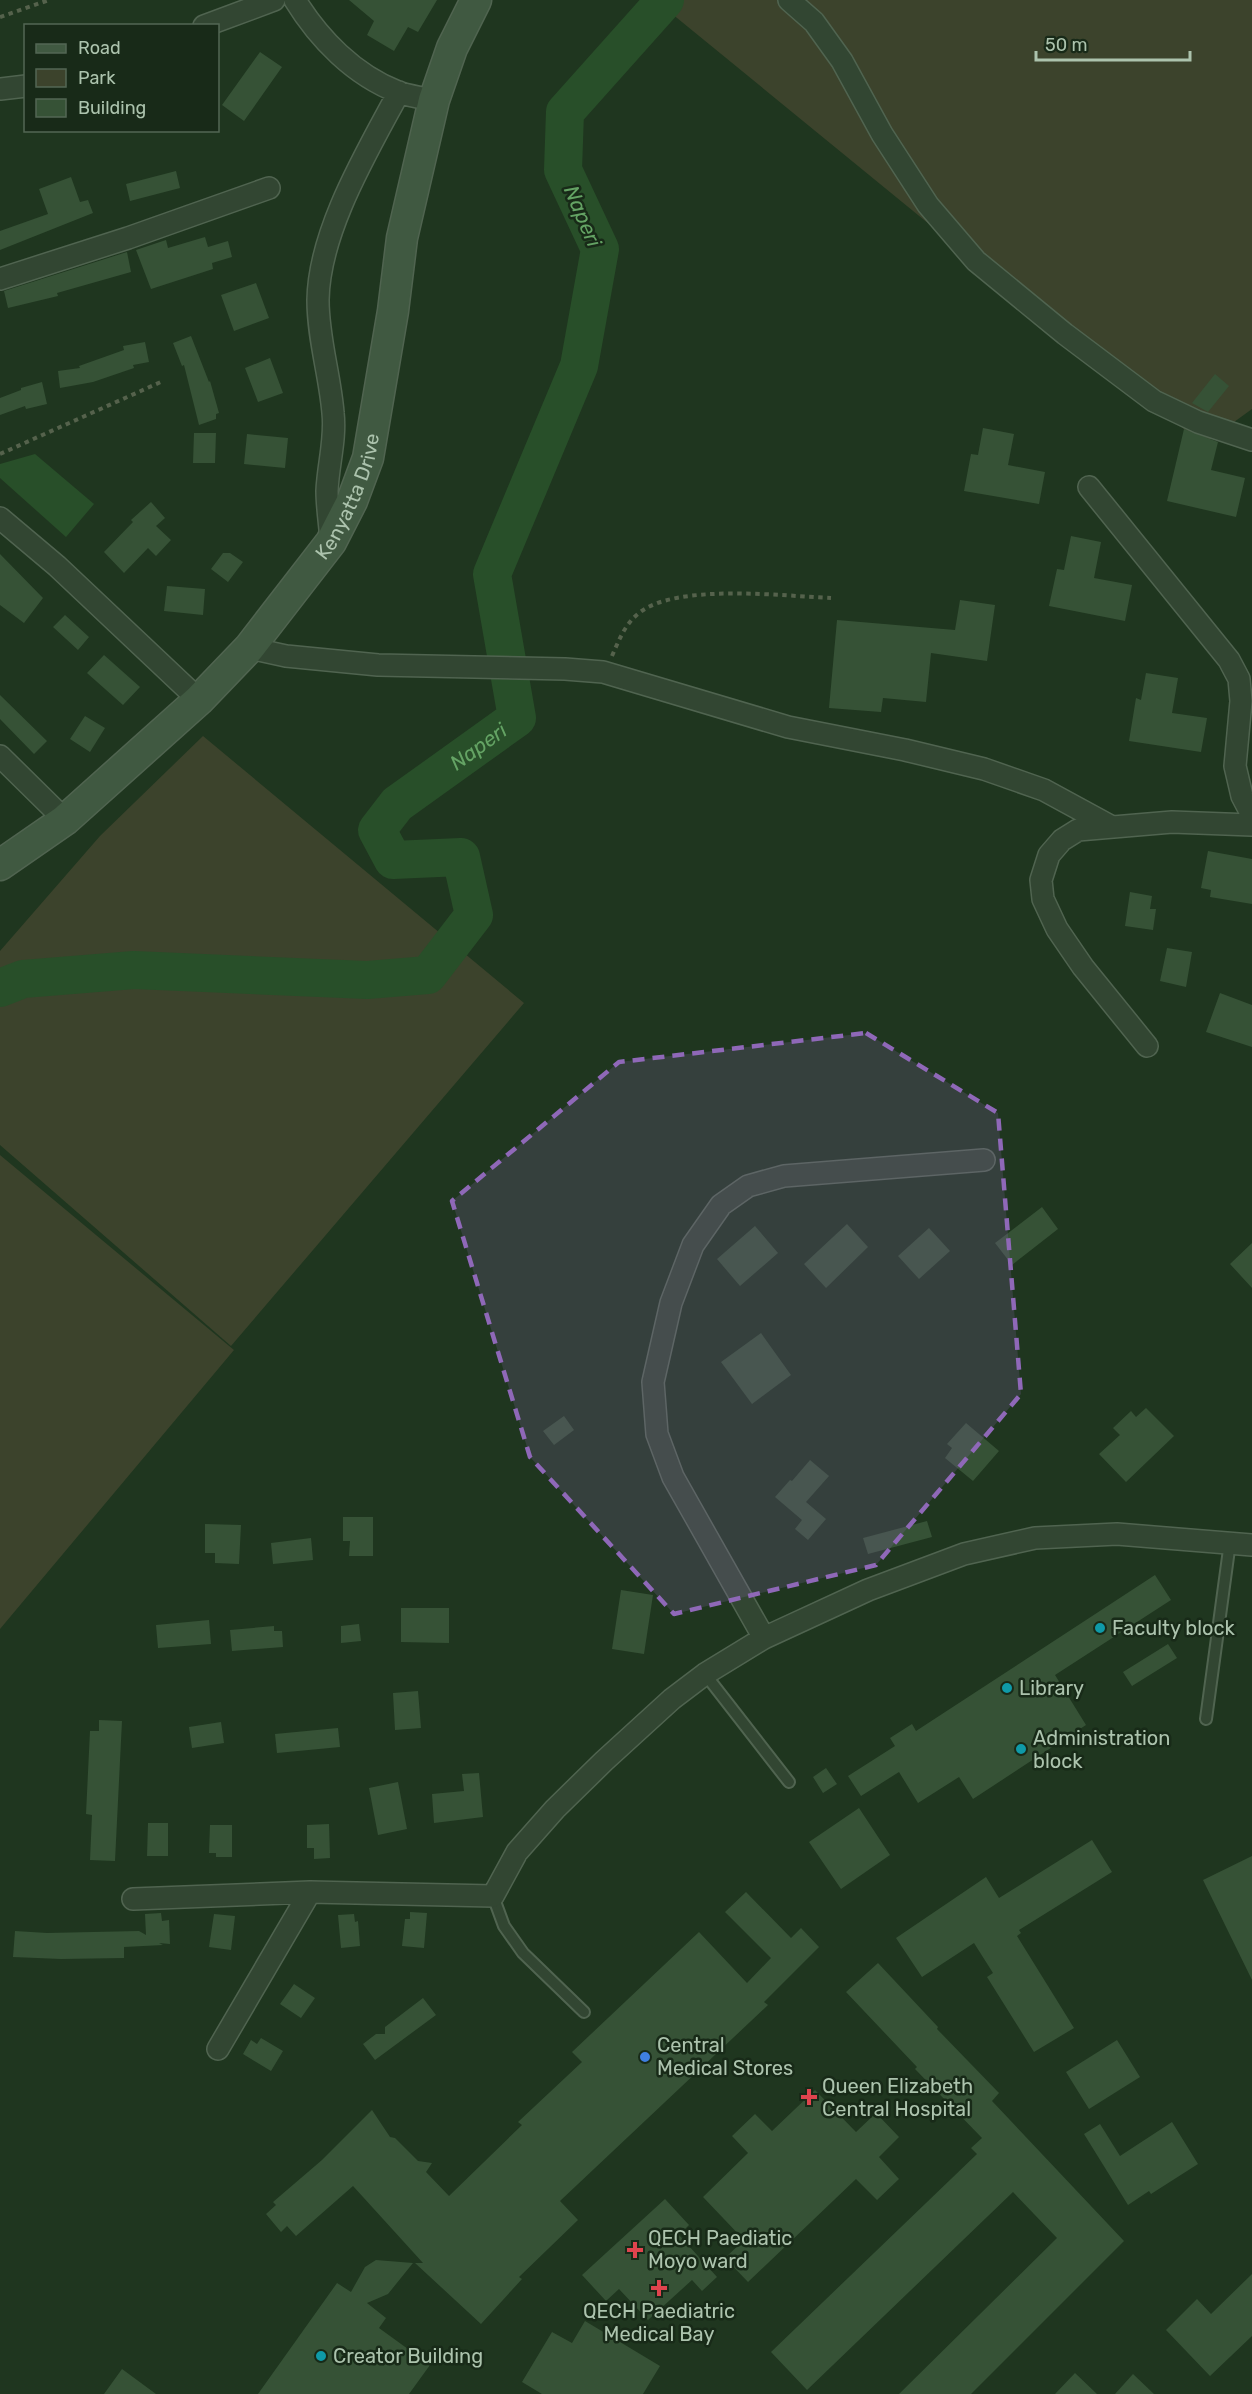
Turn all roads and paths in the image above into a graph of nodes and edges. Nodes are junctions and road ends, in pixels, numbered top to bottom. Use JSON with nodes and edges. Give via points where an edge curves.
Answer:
{"nodes":[{"id":1,"x":49,"y":0,"type":"edge"},
{"id":2,"x":274,"y":0,"type":"edge"},
{"id":3,"x":295,"y":0,"type":"edge"},
{"id":4,"x":476,"y":0,"type":"edge"},
{"id":5,"x":789,"y":0,"type":"edge"},
{"id":6,"x":0,"y":18,"type":"edge"},
{"id":7,"x":209,"y":24,"type":"edge"},
{"id":8,"x":24,"y":86,"type":"edge"},
{"id":9,"x":0,"y":89,"type":"edge"},
{"id":10,"x":399,"y":93,"type":"junction"},
{"id":11,"x":434,"y":100,"type":"junction"},
{"id":12,"x":269,"y":188,"type":"dead end"},
{"id":13,"x":0,"y":279,"type":"edge"},
{"id":14,"x":163,"y":381,"type":"dead end"},
{"id":15,"x":1252,"y":440,"type":"edge"},
{"id":16,"x":0,"y":454,"type":"edge"},
{"id":17,"x":1089,"y":487,"type":"dead end"},
{"id":18,"x":0,"y":518,"type":"edge"},
{"id":19,"x":331,"y":542,"type":"junction"},
{"id":20,"x":831,"y":598,"type":"dead end"},
{"id":21,"x":249,"y":648,"type":"junction"},
{"id":22,"x":603,"y":672,"type":"junction"},
{"id":23,"x":199,"y":700,"type":"junction"},
{"id":24,"x":0,"y":756,"type":"edge"},
{"id":25,"x":1252,"y":815,"type":"edge"},
{"id":26,"x":65,"y":820,"type":"junction"},
{"id":27,"x":1252,"y":825,"type":"edge"},
{"id":28,"x":1112,"y":827,"type":"junction"},
{"id":29,"x":0,"y":865,"type":"edge"},
{"id":30,"x":1147,"y":1046,"type":"dead end"},
{"id":31,"x":984,"y":1160,"type":"dead end"},
{"id":32,"x":1230,"y":1542,"type":"junction"},
{"id":33,"x":1252,"y":1545,"type":"edge"},
{"id":34,"x":764,"y":1638,"type":"junction"},
{"id":35,"x":705,"y":1674,"type":"junction"},
{"id":36,"x":1206,"y":1719,"type":"dead end"},
{"id":37,"x":789,"y":1782,"type":"dead end"},
{"id":38,"x":310,"y":1892,"type":"junction"},
{"id":39,"x":493,"y":1896,"type":"junction"},
{"id":40,"x":133,"y":1899,"type":"dead end"},
{"id":41,"x":584,"y":2012,"type":"dead end"},
{"id":42,"x":218,"y":2049,"type":"dead end"}],
"edges":[{"from":1,"to":6,"type":"path"},
{"from":2,"to":7,"type":"street"},
{"from":3,"to":10,"type":"street","via":[[309,22],[342,57],[374,81]]},
{"from":4,"to":11,"type":"main road","name":"Kenyatta Drive","via":[[452,48]]},
{"from":5,"to":15,"type":"street","via":[[814,22],[842,61],[882,134],[928,205],[976,261],[1154,401],[1198,422]]},
{"from":8,"to":9,"type":"street"},
{"from":10,"to":11,"type":"street"},
{"from":10,"to":19,"type":"street","via":[[340,210],[325,253],[318,299],[322,353],[333,413],[327,493]]},
{"from":11,"to":19,"type":"main road","name":"Kenyatta Drive","via":[[402,238],[368,458]]},
{"from":12,"to":13,"type":"street"},
{"from":14,"to":16,"type":"path"},
{"from":17,"to":25,"type":"street","via":[[1230,660],[1239,679],[1241,701],[1235,766],[1242,796]]},
{"from":18,"to":23,"type":"street","via":[[57,566]]},
{"from":19,"to":21,"type":"main road","name":"Kenyatta Drive"},
{"from":20,"to":22,"type":"path","via":[[681,596],[651,605],[627,625]]},
{"from":21,"to":22,"type":"street","via":[[378,665]]},
{"from":21,"to":23,"type":"main road","name":"Kenyatta Drive"},
{"from":22,"to":28,"type":"street","via":[[788,727],[984,769],[1044,790]]},
{"from":23,"to":26,"type":"main road","name":"Kenyatta Drive"},
{"from":24,"to":26,"type":"street"},
{"from":26,"to":29,"type":"main road","name":"Kenyatta Drive"},
{"from":27,"to":28,"type":"street","via":[[1172,822]]},
{"from":28,"to":30,"type":"street","via":[[1078,830],[1062,840],[1049,855],[1041,880],[1043,899],[1057,929],[1083,967]]},
{"from":31,"to":34,"type":"street","via":[[784,1176],[748,1186],[721,1205],[693,1245],[671,1303],[653,1382],[657,1434],[673,1477]]},
{"from":32,"to":33,"type":"street"},
{"from":32,"to":34,"type":"street","via":[[1117,1534],[1035,1538],[964,1554],[867,1590]]},
{"from":32,"to":36,"type":"lane"},
{"from":34,"to":35,"type":"street"},
{"from":35,"to":37,"type":"lane"},
{"from":35,"to":39,"type":"street","via":[[672,1699],[555,1809],[517,1852]]},
{"from":38,"to":39,"type":"street"},
{"from":38,"to":40,"type":"street"},
{"from":38,"to":42,"type":"street"},
{"from":39,"to":41,"type":"lane","via":[[504,1926],[523,1953]]}]}
